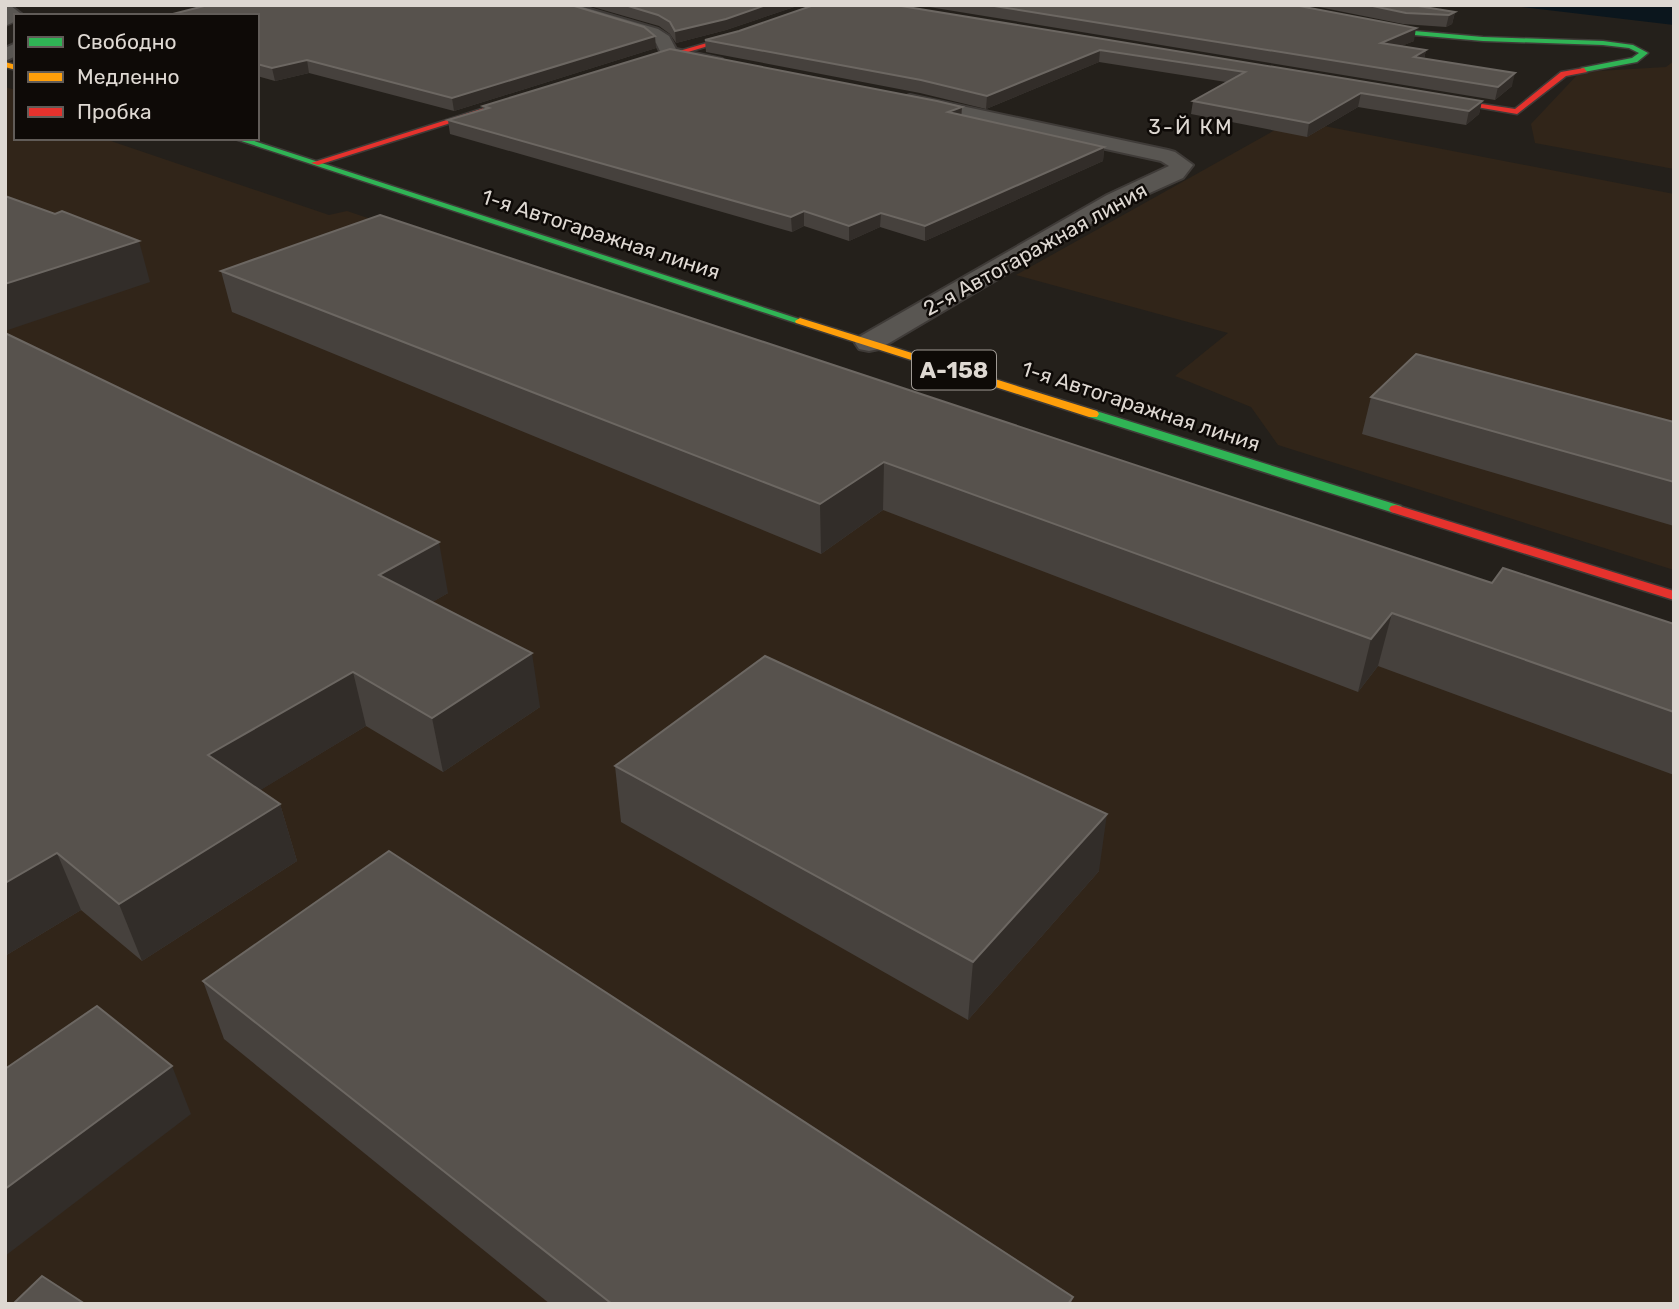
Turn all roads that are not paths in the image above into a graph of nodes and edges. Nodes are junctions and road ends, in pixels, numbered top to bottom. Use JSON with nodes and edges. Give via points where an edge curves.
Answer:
{"nodes":[{"id":1,"x":559,"y":5,"type":"edge"},
{"id":2,"x":825,"y":5,"type":"edge"},
{"id":3,"x":1271,"y":5,"type":"edge"},
{"id":4,"x":669,"y":53,"type":"junction"},
{"id":5,"x":741,"y":68,"type":"edge"},
{"id":6,"x":616,"y":71,"type":"edge"},
{"id":7,"x":1418,"y":96,"type":"edge"},
{"id":8,"x":895,"y":98,"type":"edge"},
{"id":9,"x":516,"y":102,"type":"edge"},
{"id":10,"x":242,"y":140,"type":"edge"},
{"id":11,"x":315,"y":163,"type":"junction"},
{"id":12,"x":869,"y":343,"type":"junction"},
{"id":13,"x":1674,"y":596,"type":"edge"}],
"edges":[{"from":1,"to":4,"type":"street","via":[[652,33],[663,40]]},
{"from":2,"to":4,"type":"street","via":[[733,37]]},
{"from":3,"to":7,"type":"street","via":[[1403,32],[1603,43],[1644,52],[1634,60],[1564,74],[1517,112]]},
{"from":4,"to":5,"type":"street"},
{"from":4,"to":6,"type":"street"},
{"from":8,"to":12,"type":"street","name":"2-я Автогаражная линия","via":[[1168,156],[1182,165]]},
{"from":9,"to":11,"type":"street"},
{"from":10,"to":11,"type":"street","name":"1-я Автогаражная линия","number":"А-158"},
{"from":11,"to":12,"type":"street","name":"1-я Автогаражная линия","number":"А-158"},
{"from":12,"to":13,"type":"street","name":"1-я Автогаражная линия","number":"А-158"}]}
